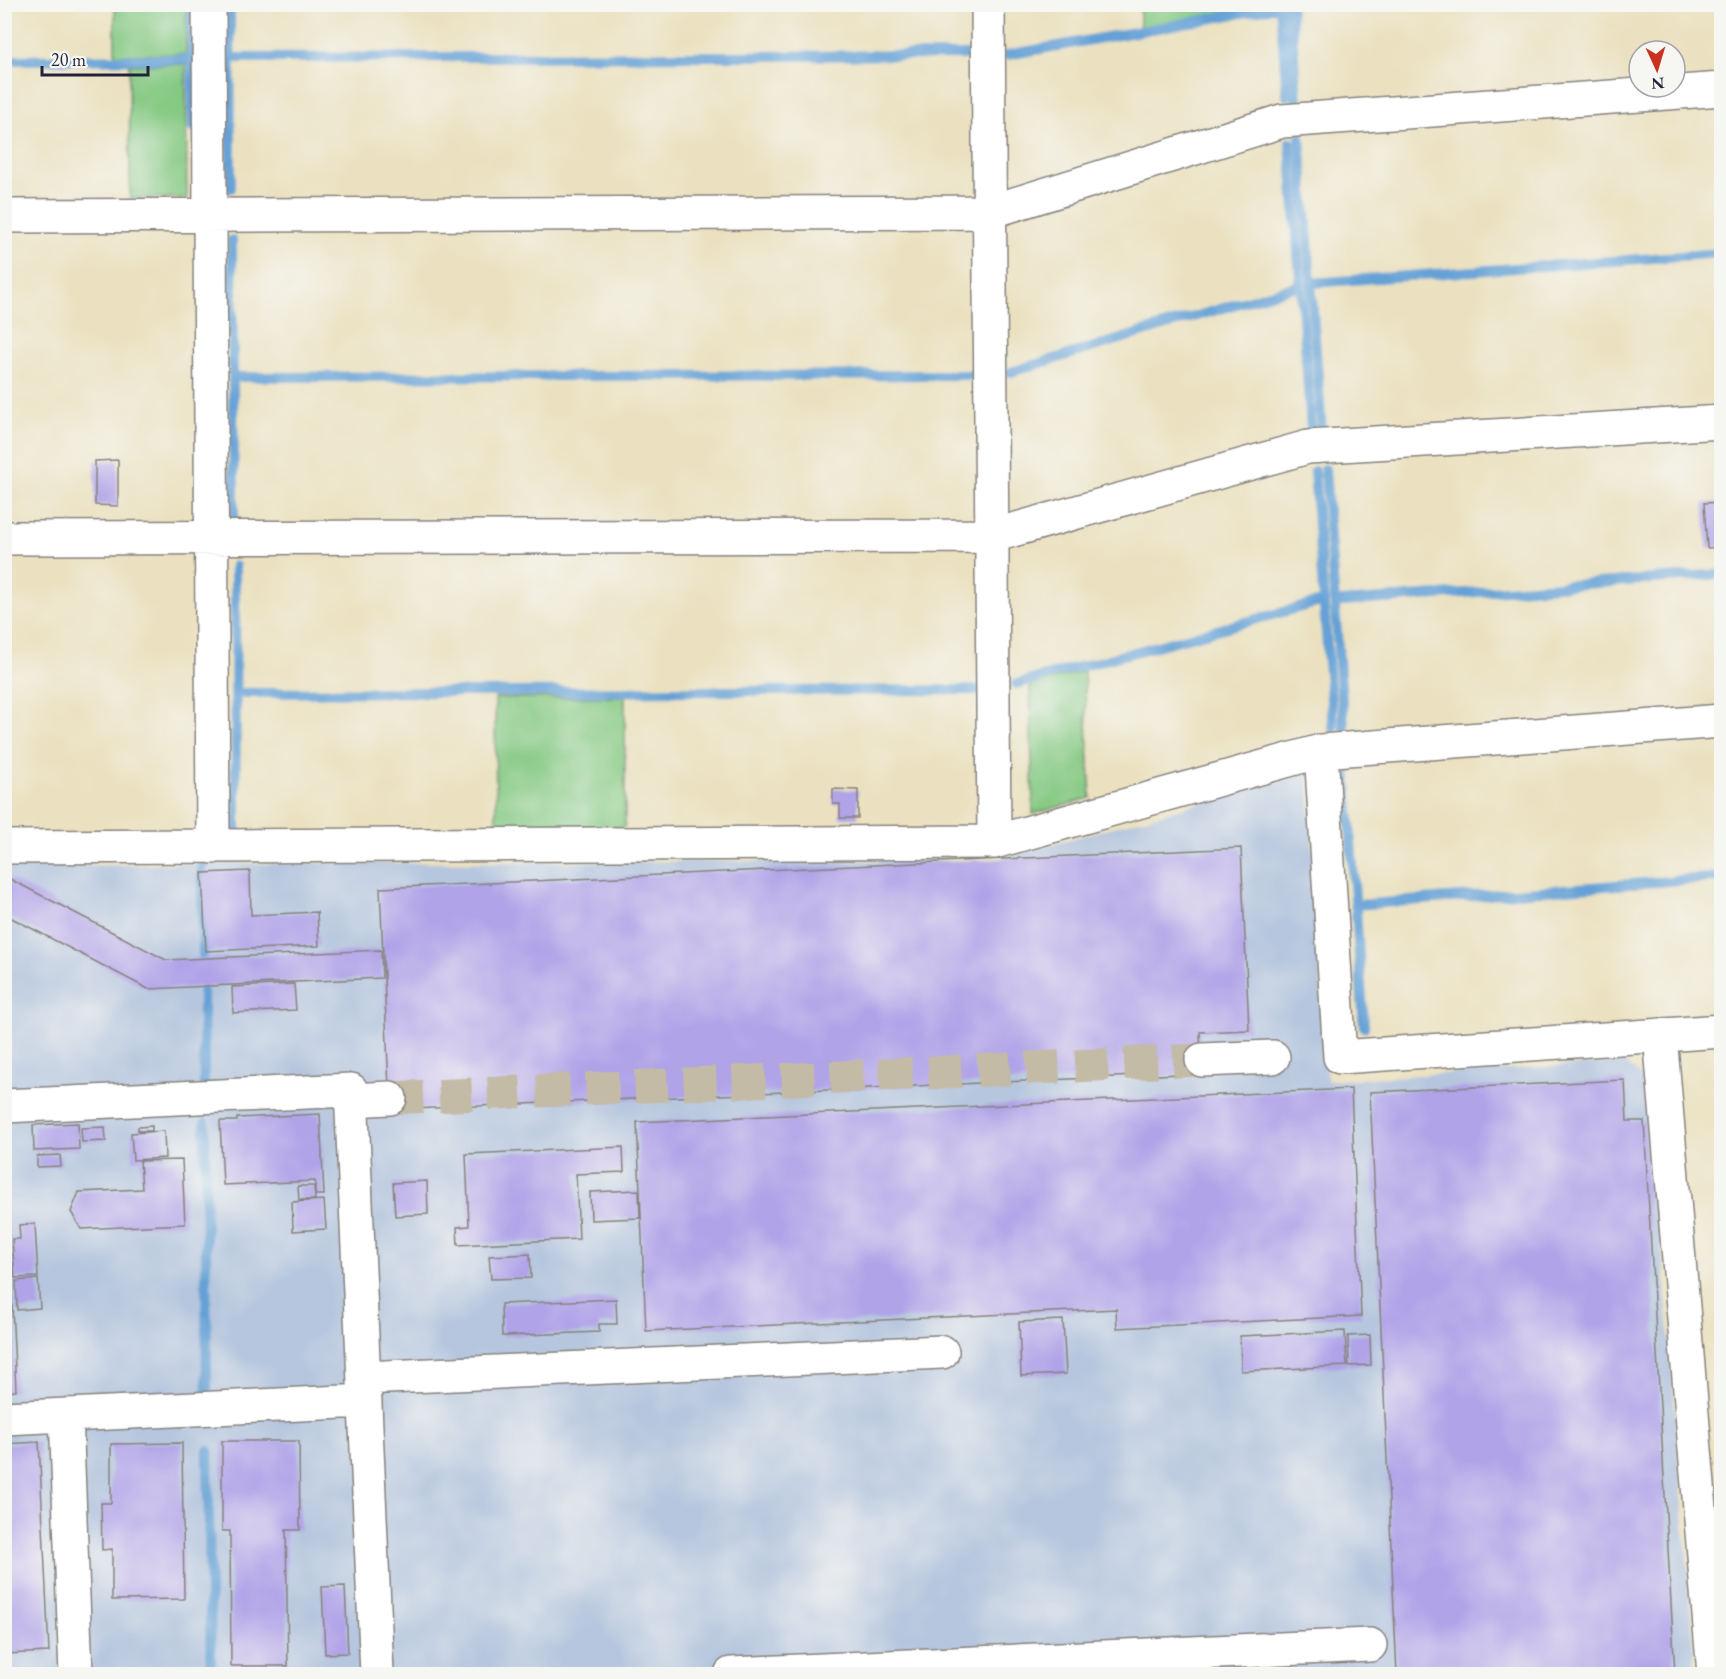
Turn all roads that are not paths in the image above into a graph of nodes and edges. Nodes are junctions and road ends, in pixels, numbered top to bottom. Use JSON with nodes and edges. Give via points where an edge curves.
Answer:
{"nodes":[{"id":1,"x":209,"y":4,"type":"edge"},
{"id":2,"x":988,"y":4,"type":"edge"},
{"id":3,"x":1722,"y":89,"type":"edge"},
{"id":4,"x":989,"y":212,"type":"junction"},
{"id":5,"x":212,"y":215,"type":"junction"},
{"id":6,"x":4,"y":216,"type":"edge"},
{"id":7,"x":1722,"y":422,"type":"edge"},
{"id":8,"x":992,"y":536,"type":"junction"},
{"id":9,"x":211,"y":537,"type":"junction"},
{"id":10,"x":4,"y":538,"type":"edge"},
{"id":11,"x":1722,"y":721,"type":"edge"},
{"id":12,"x":1321,"y":751,"type":"junction"},
{"id":13,"x":994,"y":843,"type":"junction"},
{"id":14,"x":4,"y":847,"type":"edge"},
{"id":15,"x":213,"y":847,"type":"junction"},
{"id":16,"x":1722,"y":1031,"type":"edge"},
{"id":17,"x":1660,"y":1035,"type":"junction"},
{"id":18,"x":1273,"y":1057,"type":"dead end"},
{"id":19,"x":1202,"y":1060,"type":"tunnel mouth"},
{"id":20,"x":390,"y":1098,"type":"tunnel mouth"},
{"id":21,"x":351,"y":1100,"type":"junction"},
{"id":22,"x":4,"y":1106,"type":"edge"},
{"id":23,"x":942,"y":1352,"type":"dead end"},
{"id":24,"x":364,"y":1390,"type":"junction"},
{"id":25,"x":66,"y":1415,"type":"junction"},
{"id":26,"x":4,"y":1418,"type":"edge"},
{"id":27,"x":1370,"y":1645,"type":"dead end"},
{"id":28,"x":1716,"y":1657,"type":"edge"},
{"id":29,"x":76,"y":1674,"type":"edge"},
{"id":30,"x":377,"y":1674,"type":"edge"},
{"id":31,"x":731,"y":1674,"type":"edge"}],
"edges":[{"from":1,"to":5,"type":"street"},
{"from":2,"to":4,"type":"street"},
{"from":3,"to":4,"type":"street","via":[[1282,122]]},
{"from":4,"to":5,"type":"street"},
{"from":4,"to":8,"type":"street"},
{"from":5,"to":6,"type":"street"},
{"from":5,"to":9,"type":"street"},
{"from":7,"to":8,"type":"street","via":[[1308,447]]},
{"from":8,"to":9,"type":"street"},
{"from":8,"to":13,"type":"street"},
{"from":9,"to":10,"type":"street"},
{"from":9,"to":15,"type":"street"},
{"from":11,"to":12,"type":"street"},
{"from":12,"to":13,"type":"street"},
{"from":12,"to":17,"type":"street","via":[[1340,1057]]},
{"from":13,"to":15,"type":"street"},
{"from":14,"to":15,"type":"street"},
{"from":16,"to":17,"type":"street"},
{"from":17,"to":28,"type":"street"},
{"from":18,"to":19,"type":"street"},
{"from":20,"to":21,"type":"street"},
{"from":21,"to":22,"type":"street","via":[[351,1090]]},
{"from":21,"to":24,"type":"street"},
{"from":23,"to":24,"type":"street"},
{"from":24,"to":25,"type":"street"},
{"from":24,"to":30,"type":"street"},
{"from":25,"to":26,"type":"street"},
{"from":25,"to":29,"type":"street"},
{"from":27,"to":31,"type":"street"}]}
